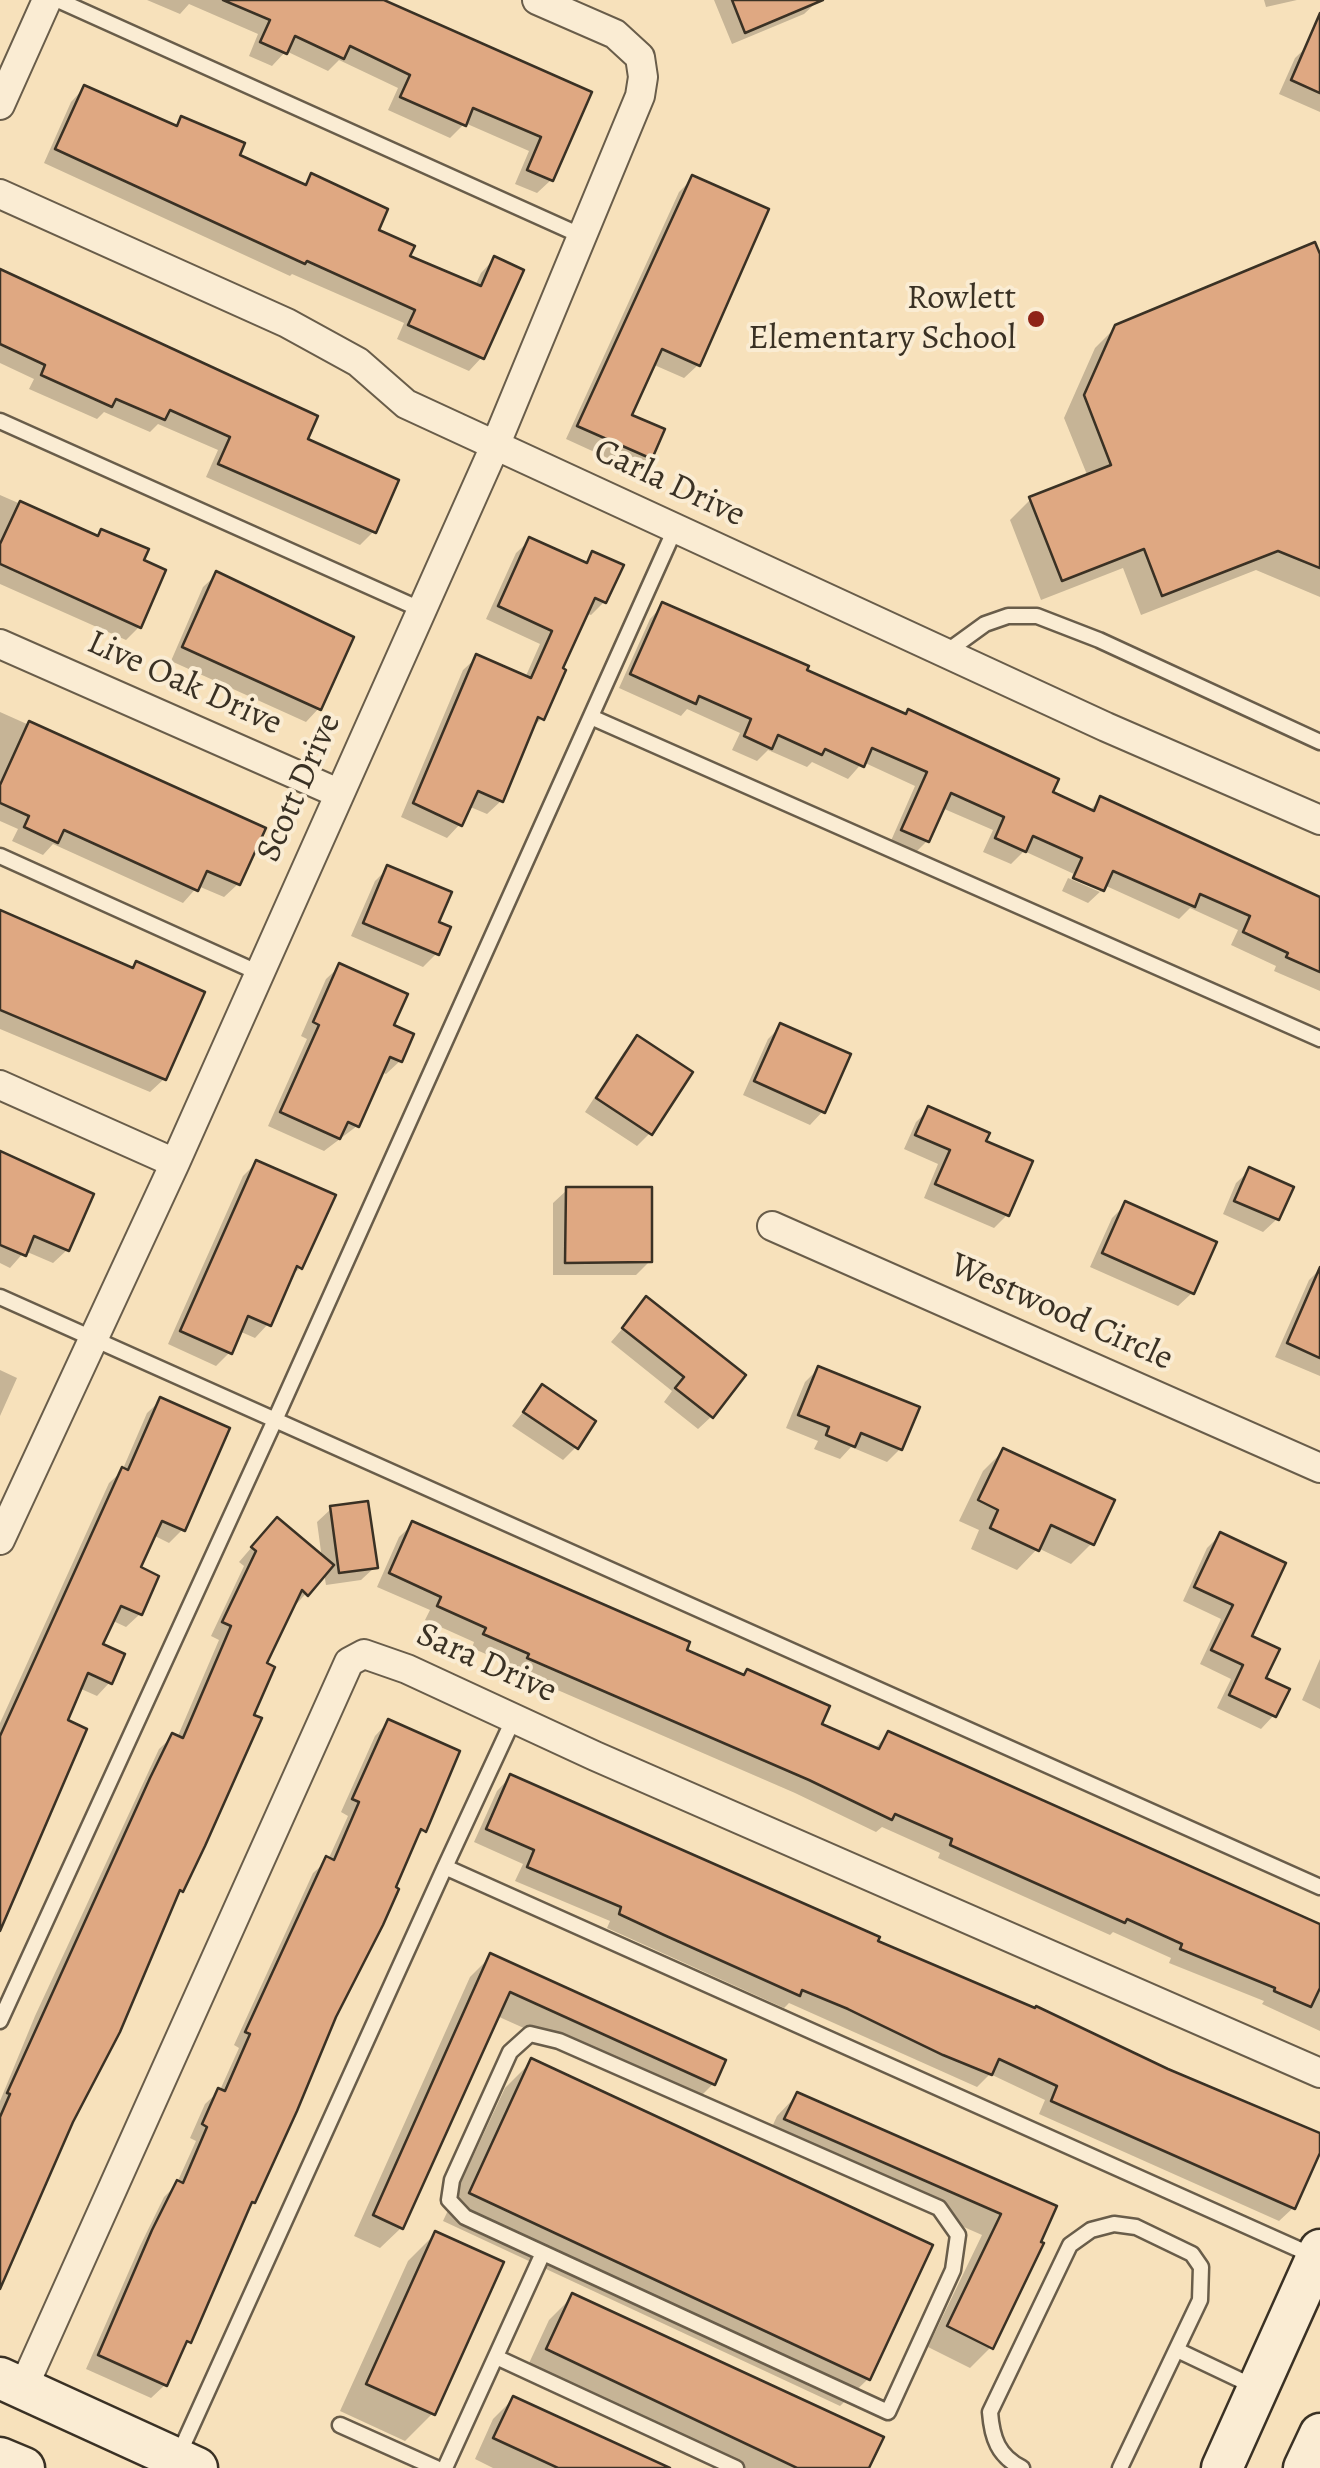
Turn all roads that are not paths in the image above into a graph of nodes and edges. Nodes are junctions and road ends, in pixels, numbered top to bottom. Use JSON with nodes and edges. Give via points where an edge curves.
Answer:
{"nodes":[{"id":1,"x":47,"y":0,"type":"edge"},
{"id":2,"x":58,"y":0,"type":"edge"},
{"id":3,"x":537,"y":0,"type":"edge"},
{"id":4,"x":0,"y":105,"type":"edge"},
{"id":5,"x":0,"y":194,"type":"edge"},
{"id":6,"x":582,"y":236,"type":"junction"},
{"id":7,"x":0,"y":420,"type":"edge"},
{"id":8,"x":496,"y":446,"type":"junction"},
{"id":9,"x":675,"y":529,"type":"junction"},
{"id":10,"x":422,"y":610,"type":"junction"},
{"id":11,"x":0,"y":644,"type":"edge"},
{"id":12,"x":946,"y":653,"type":"junction"},
{"id":13,"x":591,"y":717,"type":"junction"},
{"id":14,"x":1320,"y":742,"type":"edge"},
{"id":15,"x":338,"y":793,"type":"junction"},
{"id":16,"x":1320,"y":820,"type":"edge"},
{"id":17,"x":0,"y":856,"type":"edge"},
{"id":18,"x":259,"y":973,"type":"junction"},
{"id":19,"x":1320,"y":1039,"type":"edge"},
{"id":20,"x":0,"y":1084,"type":"edge"},
{"id":21,"x":174,"y":1164,"type":"junction"},
{"id":22,"x":772,"y":1226,"type":"dead end"},
{"id":23,"x":0,"y":1297,"type":"edge"},
{"id":24,"x":93,"y":1339,"type":"junction"},
{"id":25,"x":276,"y":1420,"type":"junction"},
{"id":26,"x":1320,"y":1468,"type":"edge"},
{"id":27,"x":4,"y":1523,"type":"edge"},
{"id":28,"x":514,"y":1718,"type":"junction"},
{"id":29,"x":445,"y":1867,"type":"junction"},
{"id":30,"x":1320,"y":1886,"type":"edge"},
{"id":31,"x":0,"y":2020,"type":"edge"},
{"id":32,"x":1320,"y":2072,"type":"edge"},
{"id":33,"x":543,"y":2253,"type":"junction"},
{"id":34,"x":1318,"y":2253,"type":"edge"},
{"id":35,"x":1177,"y":2350,"type":"junction"},
{"id":36,"x":496,"y":2356,"type":"junction"},
{"id":37,"x":11,"y":2382,"type":"edge"},
{"id":38,"x":1258,"y":2388,"type":"junction"},
{"id":39,"x":340,"y":2426,"type":"dead end"},
{"id":40,"x":1320,"y":2434,"type":"edge"},
{"id":41,"x":0,"y":2458,"type":"edge"},
{"id":42,"x":187,"y":2463,"type":"edge"},
{"id":43,"x":24,"y":2468,"type":"edge"},
{"id":44,"x":436,"y":2468,"type":"edge"},
{"id":45,"x":445,"y":2468,"type":"edge"},
{"id":46,"x":736,"y":2468,"type":"edge"},
{"id":47,"x":1022,"y":2468,"type":"edge"},
{"id":48,"x":1120,"y":2468,"type":"edge"},
{"id":49,"x":1222,"y":2468,"type":"edge"},
{"id":50,"x":1304,"y":2468,"type":"edge"}],
"edges":[{"from":1,"to":4,"type":"street"},
{"from":2,"to":6,"type":"lane"},
{"from":3,"to":6,"type":"street","name":"Scott Drive","via":[[615,34],[640,57],[640,96]]},
{"from":5,"to":8,"type":"street","name":"Carla Drive","via":[[288,322],[358,362],[406,404]]},
{"from":6,"to":8,"type":"street","name":"Scott Drive"},
{"from":7,"to":10,"type":"lane"},
{"from":8,"to":9,"type":"street","name":"Carla Drive"},
{"from":8,"to":10,"type":"street","name":"Scott Drive"},
{"from":9,"to":12,"type":"street","name":"Carla Drive"},
{"from":9,"to":13,"type":"lane"},
{"from":10,"to":15,"type":"street","name":"Scott Drive"},
{"from":11,"to":15,"type":"street","name":"Live Oak Drive"},
{"from":12,"to":14,"type":"lane","via":[[985,624],[1037,616]]},
{"from":12,"to":16,"type":"street","name":"Carla Drive"},
{"from":13,"to":19,"type":"lane"},
{"from":13,"to":25,"type":"lane"},
{"from":15,"to":18,"type":"street","name":"Scott Drive"},
{"from":17,"to":18,"type":"lane"},
{"from":18,"to":21,"type":"street","name":"Scott Drive"},
{"from":20,"to":21,"type":"street"},
{"from":21,"to":24,"type":"street","name":"Scott Drive"},
{"from":22,"to":26,"type":"street","name":"Westwood Circle"},
{"from":23,"to":24,"type":"lane"},
{"from":24,"to":25,"type":"lane"},
{"from":24,"to":27,"type":"street","name":"Scott Drive"},
{"from":25,"to":30,"type":"lane"},
{"from":25,"to":31,"type":"lane"},
{"from":28,"to":29,"type":"lane"},
{"from":28,"to":32,"type":"street","name":"Sara Drive"},
{"from":28,"to":37,"type":"street","name":"Sara Drive","via":[[382,1659],[364,1654],[349,1662]]},
{"from":29,"to":34,"type":"lane"},
{"from":29,"to":42,"type":"lane"},
{"from":33,"to":33,"type":"lane","via":[[888,2412],[953,2270],[958,2235],[940,2208],[559,2040],[530,2034],[510,2052],[448,2200],[466,2217]]},
{"from":33,"to":36,"type":"lane"},
{"from":34,"to":38,"type":"main road"},
{"from":35,"to":38,"type":"lane"},
{"from":35,"to":47,"type":"lane","via":[[1200,2300],[1201,2267],[1192,2254],[1136,2227],[1114,2224],[1070,2245],[990,2412],[992,2437],[1008,2461]]},
{"from":35,"to":48,"type":"lane"},
{"from":36,"to":45,"type":"lane"},
{"from":36,"to":46,"type":"lane"},
{"from":37,"to":42,"type":"main road"},
{"from":38,"to":49,"type":"main road"},
{"from":39,"to":44,"type":"lane"},
{"from":40,"to":50,"type":"main road"},
{"from":41,"to":43,"type":"main road"}]}
